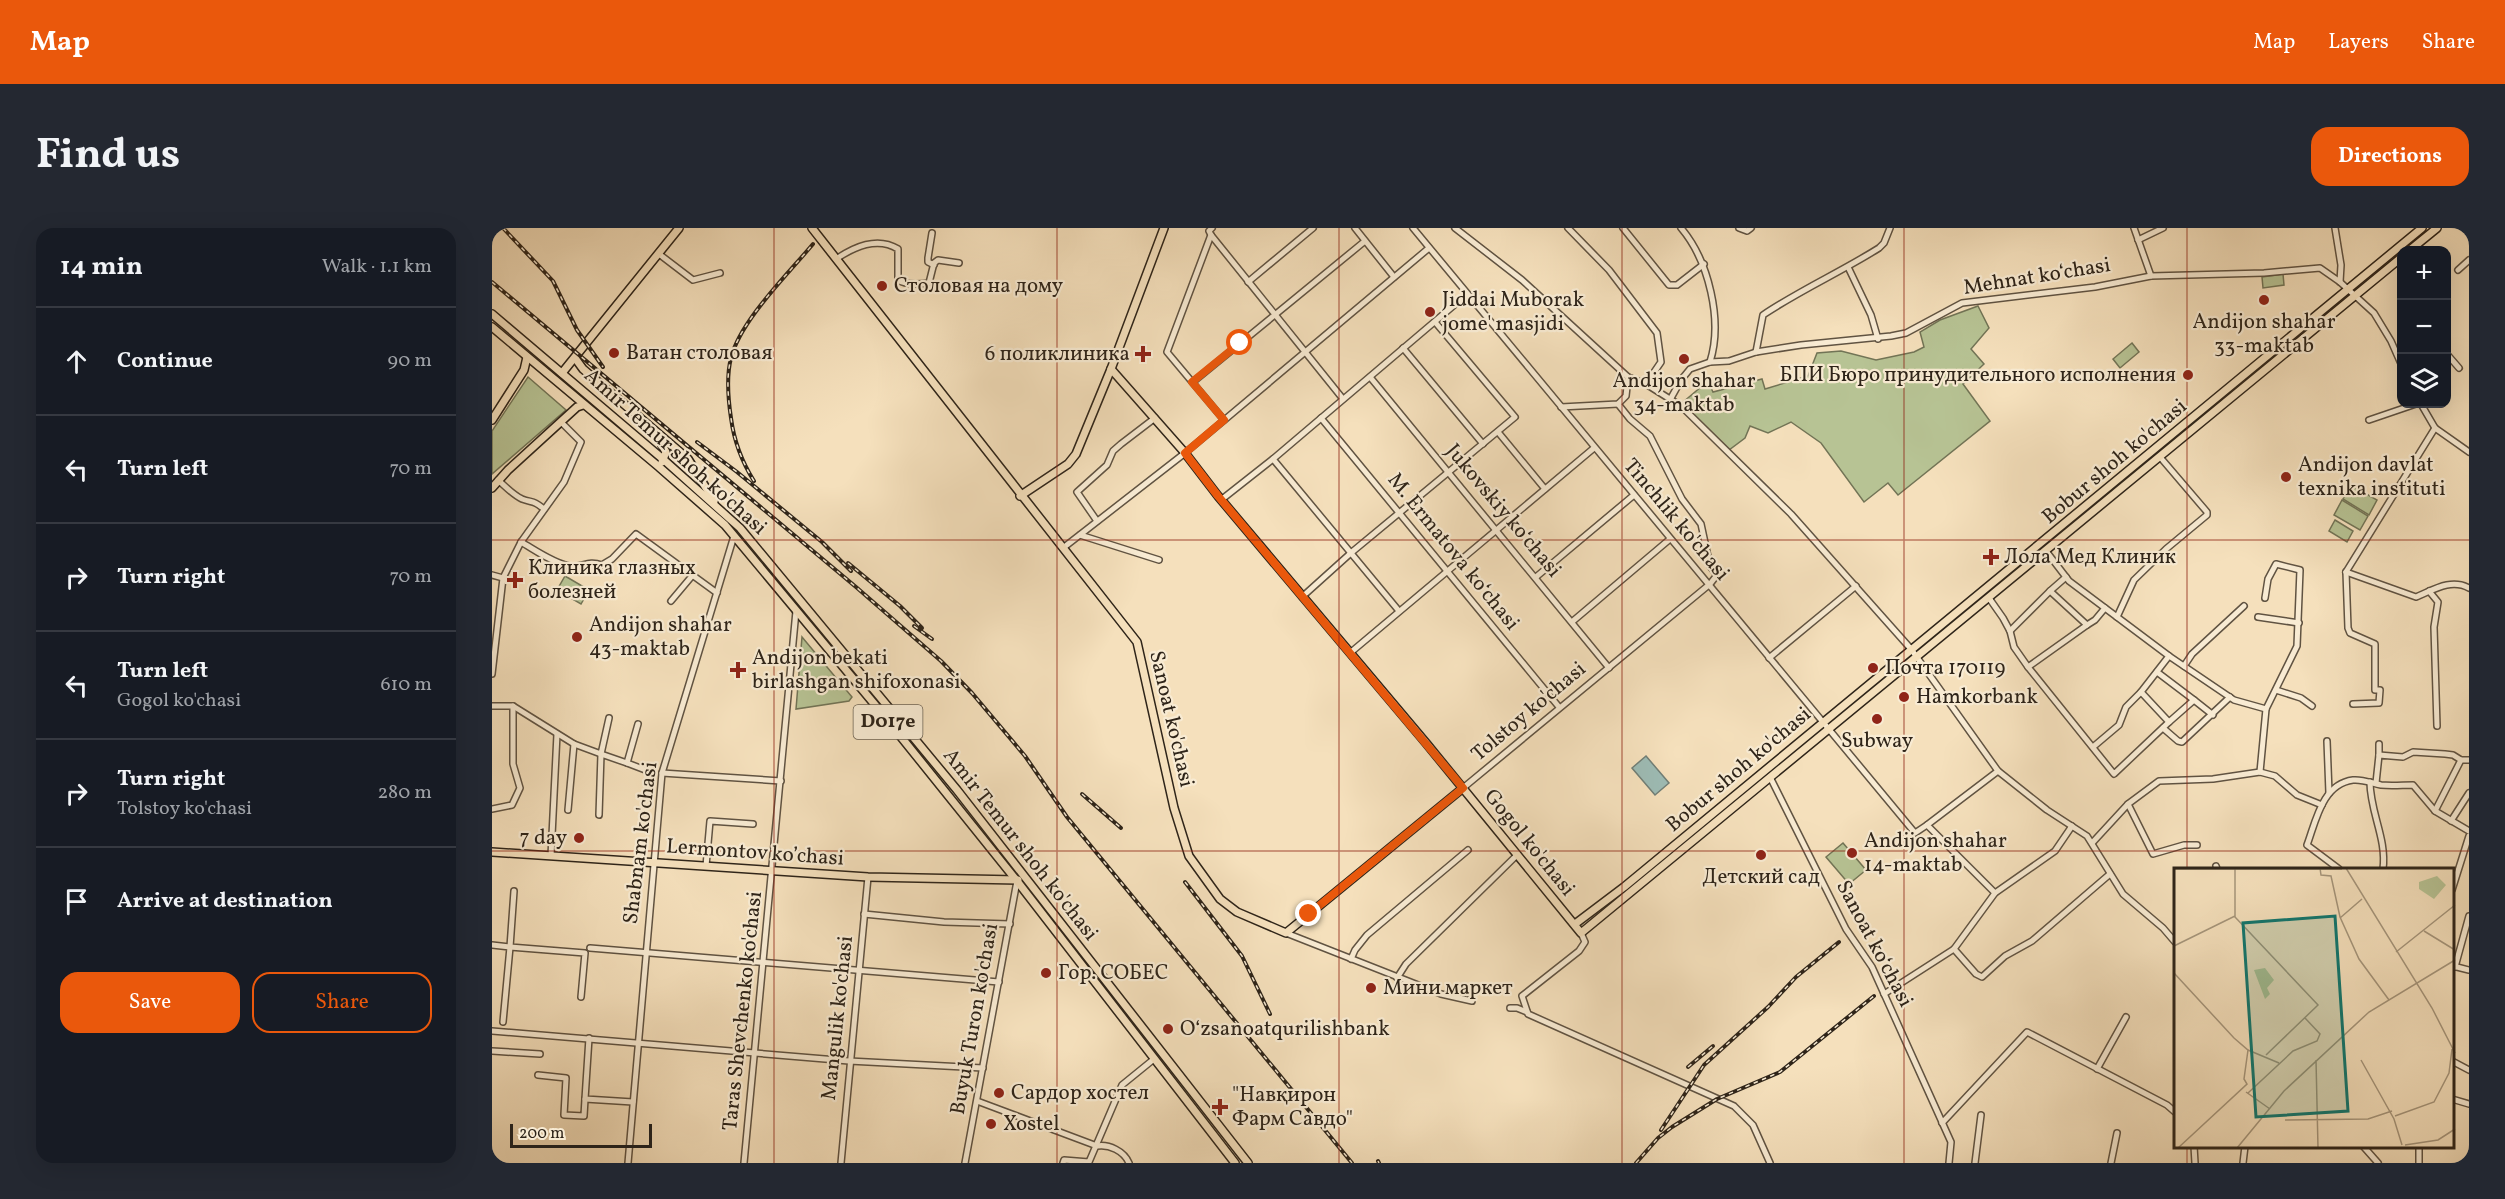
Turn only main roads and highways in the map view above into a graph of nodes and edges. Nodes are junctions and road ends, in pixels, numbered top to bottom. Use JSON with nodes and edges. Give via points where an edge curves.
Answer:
{"nodes":[{"id":1,"x":680,"y":228,"type":"edge"},
{"id":2,"x":812,"y":228,"type":"edge"},
{"id":3,"x":1164,"y":228,"type":"edge"},
{"id":4,"x":2422,"y":228,"type":"edge"},
{"id":5,"x":2437,"y":228,"type":"edge"},
{"id":6,"x":2415,"y":246,"type":"edge"},
{"id":7,"x":2397,"y":261,"type":"edge"},
{"id":8,"x":492,"y":314,"type":"edge"},
{"id":9,"x":492,"y":327,"type":"edge"},
{"id":10,"x":527,"y":357,"type":"junction"},
{"id":11,"x":575,"y":358,"type":"junction"},
{"id":12,"x":1111,"y":369,"type":"junction"},
{"id":13,"x":562,"y":373,"type":"junction"},
{"id":14,"x":583,"y":405,"type":"junction"},
{"id":15,"x":492,"y":420,"type":"edge"},
{"id":16,"x":664,"y":460,"type":"junction"},
{"id":17,"x":659,"y":467,"type":"junction"},
{"id":18,"x":492,"y":488,"type":"edge"},
{"id":19,"x":1020,"y":496,"type":"junction"},
{"id":20,"x":717,"y":506,"type":"junction"},
{"id":21,"x":1463,"y":788,"type":"junction"},
{"id":22,"x":492,"y":852,"type":"edge"},
{"id":23,"x":1644,"y":870,"type":"junction"},
{"id":24,"x":1024,"y":875,"type":"junction"},
{"id":25,"x":1650,"y":877,"type":"junction"},
{"id":26,"x":1017,"y":881,"type":"junction"},
{"id":27,"x":1624,"y":887,"type":"junction"},
{"id":28,"x":1630,"y":894,"type":"junction"},
{"id":29,"x":1575,"y":924,"type":"junction"},
{"id":30,"x":1286,"y":933,"type":"joint"},
{"id":31,"x":1581,"y":933,"type":"joint"},
{"id":32,"x":1235,"y":1163,"type":"edge"},
{"id":33,"x":1248,"y":1163,"type":"edge"}],
"edges":[{"from":1,"to":11,"type":"main road"},
{"from":2,"to":19,"type":"main road","name":"Sanoat ko'chasi"},
{"from":3,"to":12,"type":"main road"},
{"from":4,"to":23,"type":"main road","name":"Bobur shoh ko'chasi"},
{"from":5,"to":6,"type":"main road"},
{"from":7,"to":25,"type":"main road","name":"Bobur shoh ko'chasi"},
{"from":8,"to":13,"type":"main road","name":"Amir Temur shoh ko'chasi","number":"D017e"},
{"from":9,"to":10,"type":"main road","name":"Amir Temur shoh ko'chasi","number":"D017e"},
{"from":10,"to":14,"type":"main road","name":"Amir Temur shoh ko'chasi","number":"D017e"},
{"from":10,"to":15,"type":"main road","via":[[524,370]]},
{"from":11,"to":13,"type":"main road"},
{"from":11,"to":16,"type":"main road","via":[[578,369],[661,441],[666,452]]},
{"from":11,"to":20,"type":"main road","via":[[688,459]]},
{"from":12,"to":19,"type":"main road","via":[[1076,454],[1068,464]]},
{"from":12,"to":21,"type":"main road","name":"Gogol ko'chasi"},
{"from":13,"to":16,"type":"main road","name":"Amir Temur shoh ko'chasi","number":"D017e"},
{"from":14,"to":17,"type":"main road","name":"Amir Temur shoh ko'chasi","number":"D017e"},
{"from":14,"to":18,"type":"main road"},
{"from":16,"to":17,"type":"main road"},
{"from":16,"to":20,"type":"main road","name":"Amir Temur shoh ko'chasi","number":"D017e"},
{"from":17,"to":26,"type":"main road","name":"Amir Temur shoh ko'chasi","number":"D017e","via":[[734,536]]},
{"from":19,"to":30,"type":"main road","name":"Sanoat ko'chasi","via":[[1137,642],[1174,808],[1189,856],[1220,899],[1237,912]]},
{"from":20,"to":24,"type":"main road","name":"Amir Temur shoh ko'chasi","number":"D017e","via":[[806,605]]},
{"from":21,"to":29,"type":"main road","name":"Gogol ko'chasi"},
{"from":21,"to":30,"type":"main road","name":"Tolstoy ko'chasi"},
{"from":22,"to":26,"type":"main road","name":"Lermontov ko’chasi","via":[[868,877]]},
{"from":23,"to":25,"type":"main road"},
{"from":23,"to":27,"type":"main road","name":"Bobur shoh ko'chasi"},
{"from":24,"to":26,"type":"main road"},
{"from":24,"to":33,"type":"main road","name":"Amir Temur shoh ko'chasi","number":"D017e"},
{"from":25,"to":28,"type":"main road","name":"Bobur shoh ko'chasi"},
{"from":26,"to":32,"type":"main road","name":"Amir Temur shoh ko'chasi","number":"D017e"},
{"from":27,"to":28,"type":"main road"},
{"from":27,"to":29,"type":"main road","name":"Bobur shoh ko'chasi"},
{"from":28,"to":31,"type":"main road","name":"Bobur shoh ko'chasi"},
{"from":29,"to":31,"type":"main road","name":"Gogol ko'chasi"}]}
